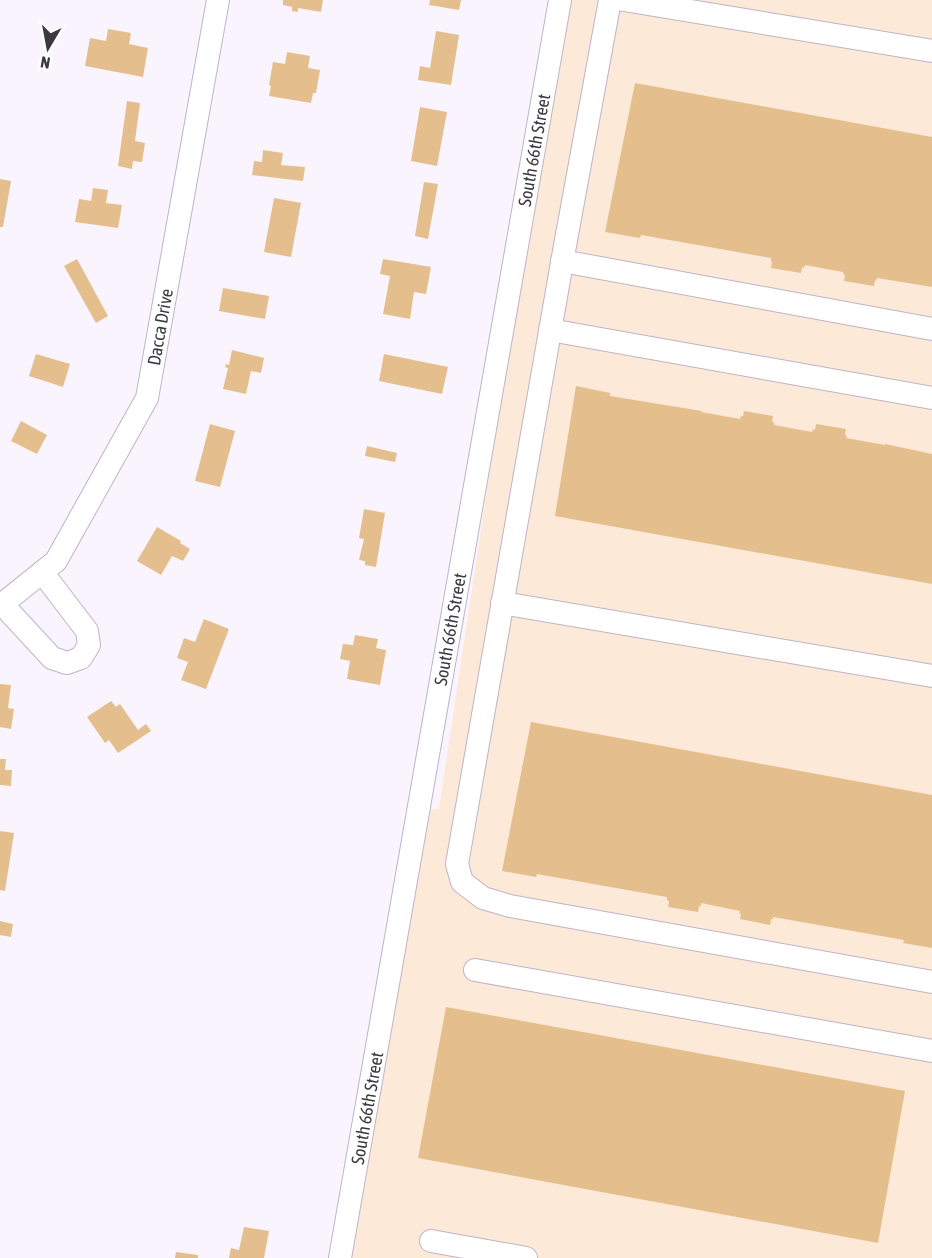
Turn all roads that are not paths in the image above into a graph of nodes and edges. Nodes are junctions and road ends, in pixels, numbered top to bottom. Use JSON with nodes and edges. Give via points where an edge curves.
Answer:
{"nodes":[{"id":1,"x":218,"y":0,"type":"edge"},
{"id":2,"x":560,"y":0,"type":"edge"},
{"id":3,"x":610,"y":0,"type":"edge"},
{"id":4,"x":624,"y":0,"type":"edge"},
{"id":5,"x":932,"y":51,"type":"edge"},
{"id":6,"x":562,"y":261,"type":"junction"},
{"id":7,"x":932,"y":329,"type":"edge"},
{"id":8,"x":550,"y":330,"type":"junction"},
{"id":9,"x":932,"y":398,"type":"edge"},
{"id":10,"x":42,"y":572,"type":"junction"},
{"id":11,"x":502,"y":603,"type":"junction"},
{"id":12,"x":1,"y":606,"type":"edge"},
{"id":13,"x":932,"y":676,"type":"edge"},
{"id":14,"x":475,"y":970,"type":"dead end"},
{"id":15,"x":932,"y":982,"type":"edge"},
{"id":16,"x":932,"y":1051,"type":"edge"},
{"id":17,"x":431,"y":1241,"type":"dead end"},
{"id":18,"x":340,"y":1258,"type":"edge"},
{"id":19,"x":526,"y":1258,"type":"edge"}],
"edges":[{"from":1,"to":10,"type":"street","name":"Dacca Drive","via":[[147,398],[57,561]]},
{"from":2,"to":18,"type":"street","name":"South 66th Street"},
{"from":3,"to":6,"type":"street"},
{"from":4,"to":5,"type":"street"},
{"from":6,"to":7,"type":"street"},
{"from":6,"to":8,"type":"street"},
{"from":8,"to":9,"type":"street"},
{"from":8,"to":11,"type":"street"},
{"from":10,"to":12,"type":"street","name":"Dacca Drive"},
{"from":10,"to":12,"type":"street","via":[[87,631],[89,645],[81,658],[68,663],[52,658]]},
{"from":11,"to":13,"type":"street"},
{"from":11,"to":15,"type":"street","via":[[457,864],[462,882],[483,898],[510,906]]},
{"from":14,"to":16,"type":"street"},
{"from":17,"to":19,"type":"street"}]}
